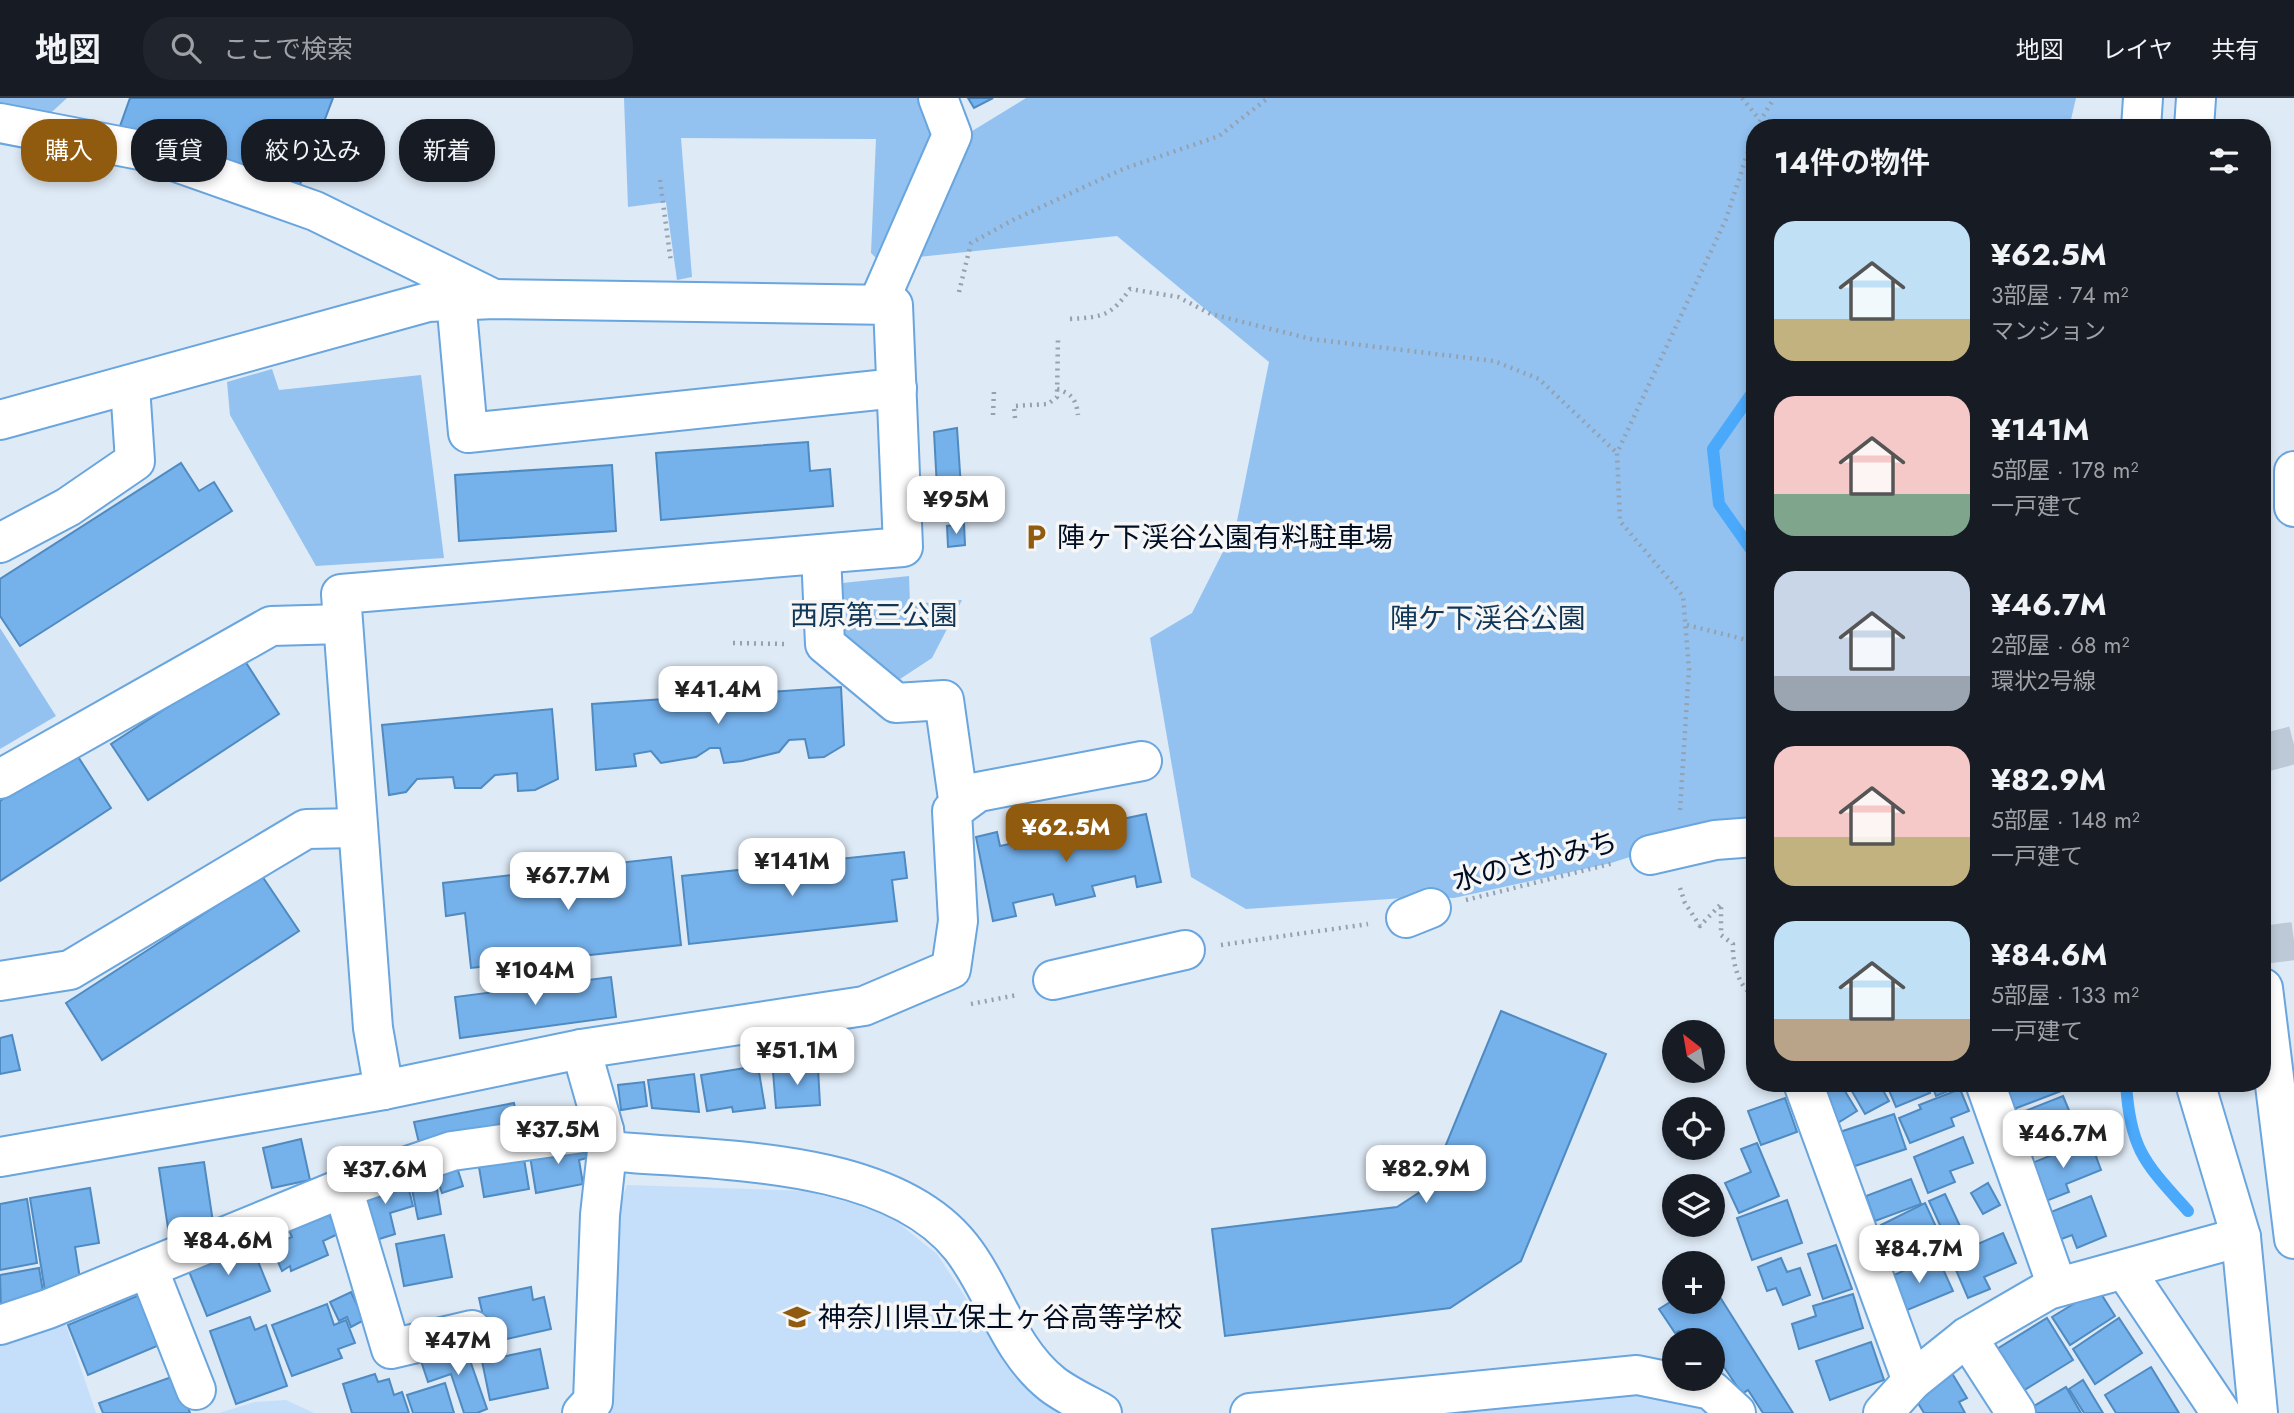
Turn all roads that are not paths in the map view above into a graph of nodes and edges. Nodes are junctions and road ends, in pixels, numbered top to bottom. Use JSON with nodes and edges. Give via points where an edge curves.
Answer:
{"nodes":[{"id":1,"x":938,"y":98,"type":"edge"},
{"id":2,"x":2143,"y":98,"type":"edge"},
{"id":3,"x":2196,"y":98,"type":"edge"},
{"id":4,"x":2142,"y":119,"type":"edge"},
{"id":5,"x":2195,"y":119,"type":"edge"},
{"id":6,"x":0,"y":123,"type":"edge"},
{"id":7,"x":494,"y":299,"type":"junction"},
{"id":8,"x":456,"y":300,"type":"junction"},
{"id":9,"x":878,"y":304,"type":"junction"},
{"id":10,"x":130,"y":386,"type":"junction"},
{"id":11,"x":897,"y":388,"type":"junction"},
{"id":12,"x":0,"y":420,"type":"edge"},
{"id":13,"x":2294,"y":471,"type":"edge"},
{"id":14,"x":2294,"y":508,"type":"edge"},
{"id":15,"x":0,"y":543,"type":"edge"},
{"id":16,"x":821,"y":554,"type":"junction"},
{"id":17,"x":343,"y":624,"type":"junction"},
{"id":18,"x":1142,"y":761,"type":"dead end"},
{"id":19,"x":0,"y":779,"type":"edge"},
{"id":20,"x":959,"y":806,"type":"junction"},
{"id":21,"x":358,"y":828,"type":"junction"},
{"id":22,"x":1746,"y":838,"type":"edge"},
{"id":23,"x":1662,"y":852,"type":"road end"},
{"id":24,"x":1185,"y":950,"type":"road end"},
{"id":25,"x":1053,"y":980,"type":"dead end"},
{"id":26,"x":0,"y":981,"type":"edge"},
{"id":27,"x":580,"y":1049,"type":"junction"},
{"id":28,"x":2271,"y":1053,"type":"edge"},
{"id":29,"x":384,"y":1090,"type":"junction"},
{"id":30,"x":1805,"y":1092,"type":"edge"},
{"id":31,"x":1988,"y":1092,"type":"edge"},
{"id":32,"x":2198,"y":1092,"type":"edge"},
{"id":33,"x":606,"y":1141,"type":"junction"},
{"id":34,"x":0,"y":1157,"type":"edge"},
{"id":35,"x":343,"y":1188,"type":"junction"},
{"id":36,"x":2241,"y":1237,"type":"junction"},
{"id":37,"x":2294,"y":1239,"type":"edge"},
{"id":38,"x":148,"y":1268,"type":"junction"},
{"id":39,"x":2125,"y":1270,"type":"junction"},
{"id":40,"x":2057,"y":1286,"type":"junction"},
{"id":41,"x":0,"y":1325,"type":"edge"},
{"id":42,"x":472,"y":1330,"type":"dead end"},
{"id":43,"x":1967,"y":1337,"type":"junction"},
{"id":44,"x":196,"y":1390,"type":"dead end"},
{"id":45,"x":1903,"y":1400,"type":"edge"},
{"id":46,"x":582,"y":1413,"type":"edge"},
{"id":47,"x":1102,"y":1413,"type":"edge"},
{"id":48,"x":1250,"y":1413,"type":"edge"},
{"id":49,"x":1736,"y":1413,"type":"edge"},
{"id":50,"x":2016,"y":1413,"type":"edge"},
{"id":51,"x":2221,"y":1413,"type":"edge"},
{"id":52,"x":2258,"y":1413,"type":"edge"}],
"edges":[{"from":1,"to":9,"type":"street","via":[[952,135]]},
{"from":2,"to":4,"type":"street"},
{"from":3,"to":5,"type":"street"},
{"from":6,"to":7,"type":"street","via":[[145,151],[302,206]]},
{"from":7,"to":8,"type":"street"},
{"from":7,"to":9,"type":"street"},
{"from":8,"to":10,"type":"street","via":[[428,303]]},
{"from":8,"to":11,"type":"street","via":[[468,433]]},
{"from":9,"to":11,"type":"street","via":[[893,305]]},
{"from":10,"to":12,"type":"street"},
{"from":10,"to":15,"type":"street","via":[[135,461],[68,508]]},
{"from":11,"to":16,"type":"street","via":[[903,547]]},
{"from":13,"to":14,"type":"street"},
{"from":16,"to":17,"type":"street","via":[[341,594]]},
{"from":16,"to":20,"type":"street","via":[[825,644],[896,703],[944,700]]},
{"from":17,"to":19,"type":"street","via":[[271,626]]},
{"from":17,"to":21,"type":"street"},
{"from":18,"to":20,"type":"street","via":[[978,792]]},
{"from":20,"to":27,"type":"street","via":[[952,811],[958,921],[951,969],[864,1006]]},
{"from":21,"to":26,"type":"street","via":[[306,830],[70,970]]},
{"from":21,"to":29,"type":"street","via":[[373,1028]]},
{"from":22,"to":23,"type":"street"},
{"from":24,"to":25,"type":"street"},
{"from":27,"to":29,"type":"street"},
{"from":27,"to":33,"type":"street"},
{"from":28,"to":37,"type":"street"},
{"from":29,"to":34,"type":"street"},
{"from":30,"to":45,"type":"street"},
{"from":31,"to":40,"type":"street"},
{"from":32,"to":36,"type":"street"},
{"from":33,"to":35,"type":"street","via":[[452,1151]]},
{"from":33,"to":46,"type":"street","via":[[593,1401]]},
{"from":33,"to":47,"type":"street","via":[[814,1170],[886,1193],[930,1217],[961,1248],[1016,1344],[1052,1384]]},
{"from":35,"to":38,"type":"street"},
{"from":35,"to":42,"type":"street","via":[[391,1349]]},
{"from":36,"to":39,"type":"street"},
{"from":36,"to":52,"type":"street"},
{"from":38,"to":41,"type":"street"},
{"from":38,"to":44,"type":"street"},
{"from":39,"to":40,"type":"street"},
{"from":39,"to":51,"type":"street"},
{"from":40,"to":43,"type":"street"},
{"from":43,"to":45,"type":"street"},
{"from":43,"to":50,"type":"street"},
{"from":48,"to":49,"type":"street","via":[[1637,1375],[1711,1390]]}]}
